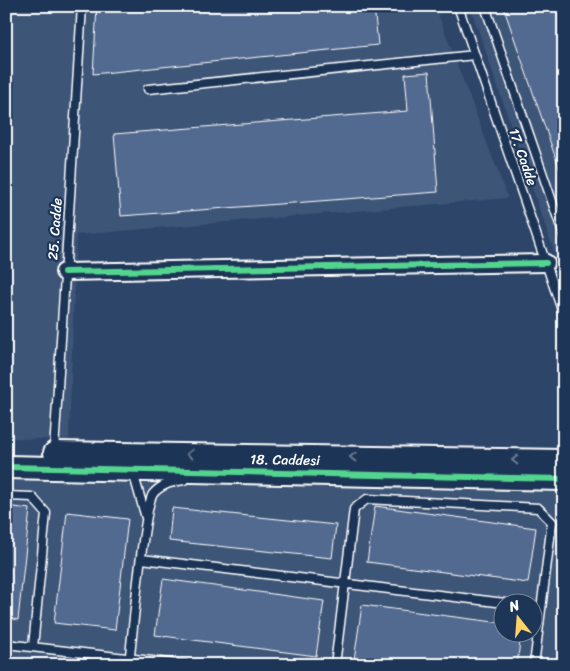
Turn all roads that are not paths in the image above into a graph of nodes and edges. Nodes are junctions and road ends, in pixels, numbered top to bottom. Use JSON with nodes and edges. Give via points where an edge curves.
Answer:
{"nodes":[{"id":1,"x":82,"y":6,"type":"edge"},
{"id":2,"x":458,"y":6,"type":"edge"},
{"id":3,"x":484,"y":6,"type":"edge"},
{"id":4,"x":475,"y":55,"type":"junction"},
{"id":5,"x":148,"y":89,"type":"dead end"},
{"id":6,"x":560,"y":212,"type":"edge"},
{"id":7,"x":564,"y":236,"type":"edge"},
{"id":8,"x":546,"y":263,"type":"junction"},
{"id":9,"x":64,"y":272,"type":"junction"},
{"id":10,"x":564,"y":316,"type":"edge"},
{"id":11,"x":6,"y":452,"type":"edge"},
{"id":12,"x":54,"y":453,"type":"junction"},
{"id":13,"x":129,"y":461,"type":"junction"},
{"id":14,"x":564,"y":461,"type":"edge"},
{"id":15,"x":6,"y":467,"type":"edge"},
{"id":16,"x":219,"y":471,"type":"junction"},
{"id":17,"x":564,"y":479,"type":"edge"},
{"id":18,"x":6,"y":496,"type":"edge"},
{"id":19,"x":147,"y":520,"type":"junction"},
{"id":20,"x":142,"y":559,"type":"junction"},
{"id":21,"x":345,"y":583,"type":"junction"},
{"id":22,"x":542,"y":599,"type":"edge"},
{"id":23,"x":492,"y":601,"type":"edge"},
{"id":24,"x":6,"y":644,"type":"edge"},
{"id":25,"x":537,"y":644,"type":"edge"},
{"id":26,"x":33,"y":647,"type":"junction"},
{"id":27,"x":129,"y":662,"type":"edge"},
{"id":28,"x":186,"y":665,"type":"edge"},
{"id":29,"x":335,"y":665,"type":"edge"},
{"id":30,"x":534,"y":665,"type":"edge"}],
"edges":[{"from":1,"to":9,"type":"lane","name":"25. Cadde"},
{"from":2,"to":4,"type":"lane","name":"17. Cadde"},
{"from":3,"to":6,"type":"lane"},
{"from":4,"to":5,"type":"lane"},
{"from":4,"to":8,"type":"lane","name":"17. Cadde"},
{"from":6,"to":7,"type":"lane"},
{"from":8,"to":9,"type":"street"},
{"from":8,"to":10,"type":"lane","name":"17. Cadde"},
{"from":9,"to":12,"type":"lane","name":"25. Cadde"},
{"from":11,"to":12,"type":"street"},
{"from":12,"to":13,"type":"street"},
{"from":14,"to":13,"type":"street","one_way":true},
{"from":13,"to":15,"type":"street","name":"18. Caddesi"},
{"from":13,"to":16,"type":"street","name":"18. Caddesi"},
{"from":13,"to":19,"type":"lane"},
{"from":16,"to":17,"type":"street","name":"18. Caddesi"},
{"from":16,"to":19,"type":"lane","via":[[165,484],[152,494]]},
{"from":18,"to":26,"type":"lane","via":[[32,497],[46,513]]},
{"from":19,"to":20,"type":"lane"},
{"from":20,"to":21,"type":"lane"},
{"from":20,"to":27,"type":"lane"},
{"from":21,"to":22,"type":"lane","via":[[354,509],[368,500],[538,508],[552,522]]},
{"from":21,"to":23,"type":"lane"},
{"from":21,"to":29,"type":"lane"},
{"from":24,"to":26,"type":"lane"},
{"from":25,"to":30,"type":"lane"},
{"from":26,"to":27,"type":"lane"},
{"from":27,"to":28,"type":"lane"}]}
